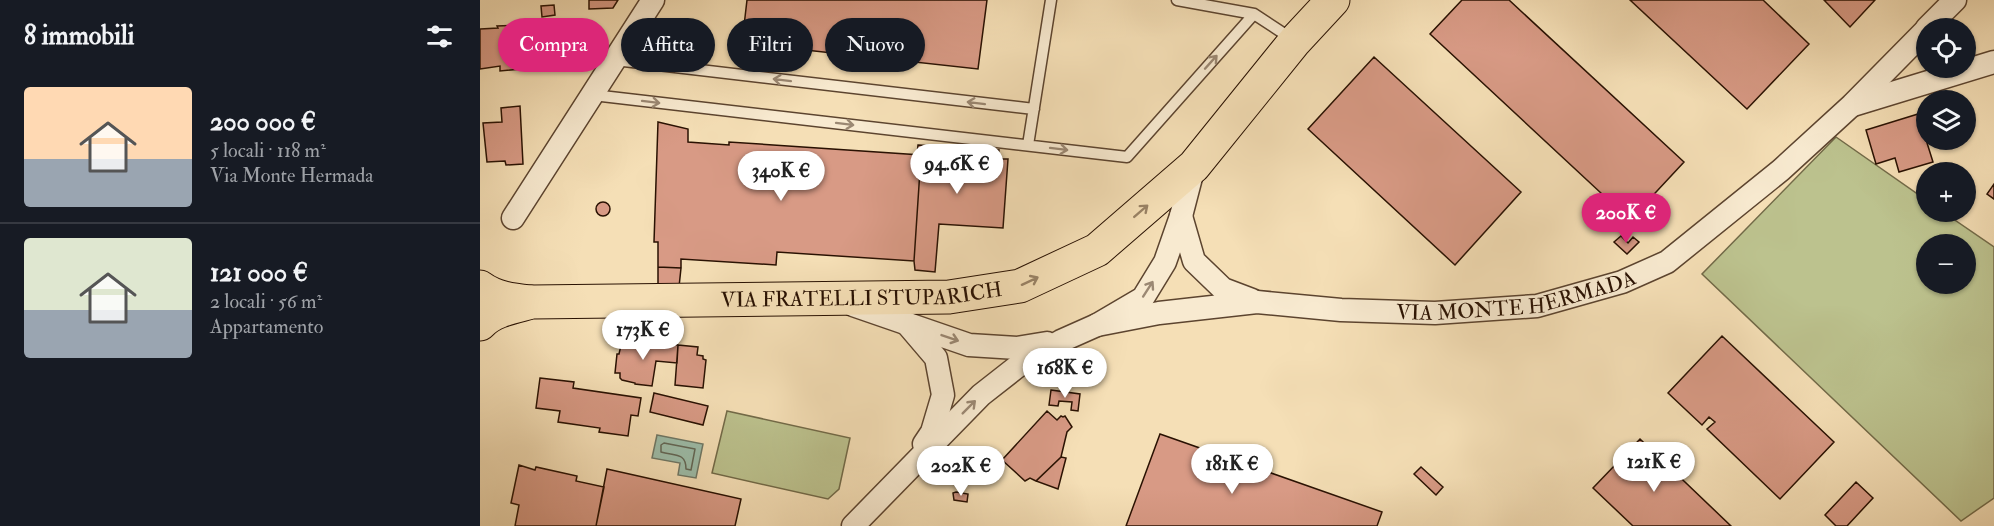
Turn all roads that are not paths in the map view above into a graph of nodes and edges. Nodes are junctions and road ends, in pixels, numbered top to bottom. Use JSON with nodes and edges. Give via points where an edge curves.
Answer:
{"nodes":[{"id":1,"x":653,"y":0,"type":"edge"},
{"id":2,"x":1051,"y":0,"type":"edge"},
{"id":3,"x":1177,"y":0,"type":"edge"},
{"id":4,"x":1333,"y":0,"type":"edge"},
{"id":5,"x":1955,"y":0,"type":"edge"},
{"id":6,"x":1254,"y":14,"type":"junction"},
{"id":7,"x":1938,"y":18,"type":"edge"},
{"id":8,"x":1916,"y":40,"type":"edge"},
{"id":9,"x":1295,"y":41,"type":"junction"},
{"id":10,"x":615,"y":60,"type":"junction"},
{"id":11,"x":1994,"y":62,"type":"edge"},
{"id":12,"x":593,"y":95,"type":"junction"},
{"id":13,"x":1852,"y":105,"type":"junction"},
{"id":14,"x":1034,"y":110,"type":"junction"},
{"id":15,"x":1028,"y":146,"type":"junction"},
{"id":16,"x":1194,"y":166,"type":"junction"},
{"id":17,"x":1181,"y":216,"type":"junction"},
{"id":18,"x":513,"y":218,"type":"dead end"},
{"id":19,"x":835,"y":299,"type":"junction"},
{"id":20,"x":1257,"y":302,"type":"junction"},
{"id":21,"x":482,"y":311,"type":"edge"},
{"id":22,"x":905,"y":322,"type":"junction"},
{"id":23,"x":1097,"y":325,"type":"junction"},
{"id":24,"x":1061,"y":341,"type":"junction"},
{"id":25,"x":913,"y":463,"type":"junction"},
{"id":26,"x":853,"y":526,"type":"edge"}],
"edges":[{"from":1,"to":10,"type":"street"},
{"from":2,"to":14,"type":"lane"},
{"from":3,"to":6,"type":"lane"},
{"from":4,"to":9,"type":"main road","name":"VIA FRATELLI STUPARICH"},
{"from":5,"to":7,"type":"street"},
{"from":6,"to":9,"type":"lane"},
{"from":15,"to":6,"type":"lane","one_way":true,"via":[[1127,157]]},
{"from":8,"to":13,"type":"street"},
{"from":9,"to":16,"type":"main road","name":"VIA FRATELLI STUPARICH"},
{"from":10,"to":12,"type":"street"},
{"from":14,"to":10,"type":"lane","one_way":true},
{"from":11,"to":13,"type":"street","name":"VIA MONTE HERMADA"},
{"from":12,"to":15,"type":"lane","one_way":true},
{"from":12,"to":18,"type":"street"},
{"from":13,"to":20,"type":"street","name":"VIA MONTE HERMADA","via":[[1781,170],[1667,262],[1622,282],[1537,306],[1435,313]]},
{"from":14,"to":15,"type":"lane"},
{"from":16,"to":17,"type":"street"},
{"from":19,"to":16,"type":"main road","name":"VIA FRATELLI STUPARICH","one_way":true,"via":[[949,297],[1020,286],[1097,250]]},
{"from":17,"to":20,"type":"street","name":"VIA MONTE HERMADA","via":[[1194,261],[1223,289]]},
{"from":23,"to":17,"type":"street","one_way":true,"via":[[1143,298],[1165,262]]},
{"from":19,"to":21,"type":"main road","name":"VIA FRATELLI STUPARICH","via":[[532,302],[489,293]]},
{"from":19,"to":22,"type":"street"},
{"from":20,"to":23,"type":"street","name":"VIA MONTE HERMADA","via":[[1159,313]]},
{"from":22,"to":24,"type":"street","one_way":true,"via":[[969,345],[1017,348]]},
{"from":22,"to":25,"type":"street","via":[[936,358],[943,395],[932,432]]},
{"from":23,"to":24,"type":"street"},
{"from":25,"to":24,"type":"street","one_way":true,"via":[[981,395],[1018,366]]},
{"from":25,"to":26,"type":"street"}]}
